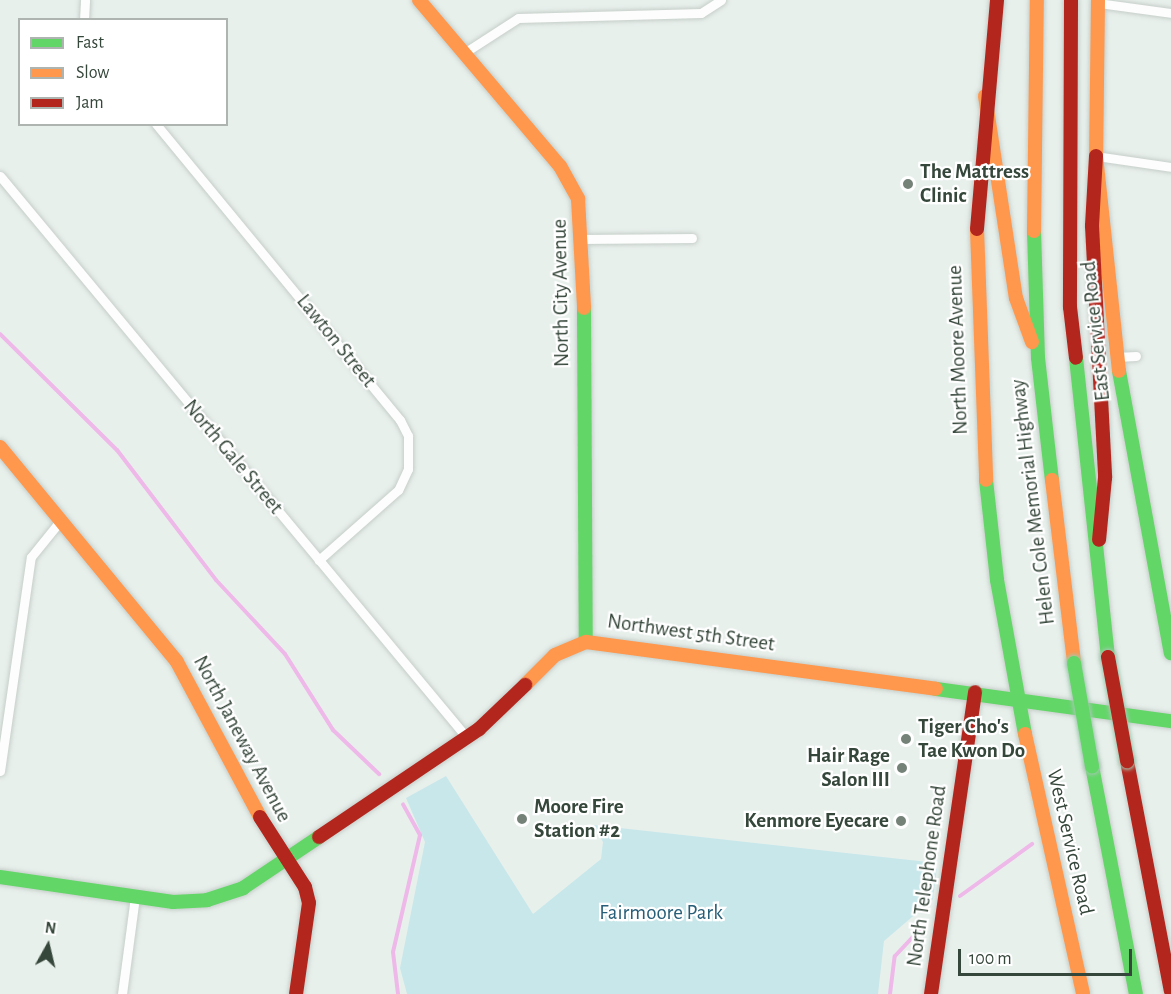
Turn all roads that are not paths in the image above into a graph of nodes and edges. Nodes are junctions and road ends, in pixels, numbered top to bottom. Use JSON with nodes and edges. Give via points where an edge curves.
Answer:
{"nodes":[{"id":1,"x":85,"y":0,"type":"edge"},
{"id":2,"x":419,"y":0,"type":"edge"},
{"id":3,"x":721,"y":0,"type":"edge"},
{"id":4,"x":997,"y":0,"type":"edge"},
{"id":5,"x":1037,"y":0,"type":"edge"},
{"id":6,"x":1071,"y":0,"type":"edge"},
{"id":7,"x":1098,"y":2,"type":"edge"},
{"id":8,"x":1171,"y":13,"type":"edge"},
{"id":9,"x":84,"y":18,"type":"edge"},
{"id":10,"x":464,"y":53,"type":"junction"},
{"id":11,"x":985,"y":96,"type":"junction"},
{"id":12,"x":158,"y":126,"type":"edge"},
{"id":13,"x":1096,"y":156,"type":"junction"},
{"id":14,"x":1171,"y":167,"type":"edge"},
{"id":15,"x":0,"y":177,"type":"edge"},
{"id":16,"x":692,"y":238,"type":"dead end"},
{"id":17,"x":584,"y":239,"type":"junction"},
{"id":18,"x":1136,"y":356,"type":"dead end"},
{"id":19,"x":1116,"y":357,"type":"junction"},
{"id":20,"x":1038,"y":358,"type":"junction"},
{"id":21,"x":0,"y":447,"type":"edge"},
{"id":22,"x":61,"y":520,"type":"junction"},
{"id":23,"x":319,"y":560,"type":"junction"},
{"id":24,"x":1096,"y":574,"type":"junction"},
{"id":25,"x":586,"y":642,"type":"junction"},
{"id":26,"x":1171,"y":653,"type":"edge"},
{"id":27,"x":975,"y":692,"type":"junction"},
{"id":28,"x":1019,"y":698,"type":"junction"},
{"id":29,"x":1171,"y":721,"type":"edge"},
{"id":30,"x":467,"y":738,"type":"junction"},
{"id":31,"x":0,"y":771,"type":"edge"},
{"id":32,"x":286,"y":861,"type":"junction"},
{"id":33,"x":0,"y":877,"type":"edge"},
{"id":34,"x":135,"y":897,"type":"junction"},
{"id":35,"x":1171,"y":990,"type":"edge"},
{"id":36,"x":122,"y":994,"type":"edge"},
{"id":37,"x":296,"y":994,"type":"edge"},
{"id":38,"x":932,"y":994,"type":"edge"},
{"id":39,"x":1083,"y":994,"type":"edge"},
{"id":40,"x":1136,"y":994,"type":"edge"}],
"edges":[{"from":1,"to":9,"type":"street"},
{"from":2,"to":10,"type":"main road","name":"North City Avenue"},
{"from":3,"to":10,"type":"street","via":[[701,13],[519,18]]},
{"from":4,"to":11,"type":"main road","name":"North Moore Avenue"},
{"from":5,"to":20,"type":"main road","name":"Helen Cole Memorial Highway","via":[[1032,181]]},
{"from":6,"to":24,"type":"main road","via":[[1070,307]]},
{"from":7,"to":8,"type":"street"},
{"from":7,"to":13,"type":"main road","name":"East Service Road"},
{"from":10,"to":17,"type":"main road","name":"North City Avenue","via":[[564,173],[578,199]]},
{"from":11,"to":20,"type":"main road","via":[[1016,298]]},
{"from":11,"to":28,"type":"main road","name":"North Moore Avenue","via":[[976,226],[977,367],[991,529]]},
{"from":12,"to":23,"type":"street","name":"Lawton Street","via":[[400,420],[408,436],[408,469],[398,490]]},
{"from":13,"to":14,"type":"street"},
{"from":13,"to":19,"type":"main road","name":"East Service Road"},
{"from":13,"to":24,"type":"main road","via":[[1092,226],[1105,478]]},
{"from":15,"to":23,"type":"street","name":"North Gale Street"},
{"from":16,"to":17,"type":"street"},
{"from":17,"to":25,"type":"main road","name":"North City Avenue"},
{"from":18,"to":19,"type":"street"},
{"from":19,"to":26,"type":"main road","name":"East Service Road"},
{"from":20,"to":40,"type":"main road","name":"Helen Cole Memorial Highway","bridge":true,"via":[[1074,663]]},
{"from":21,"to":22,"type":"main road","name":"North Janeway Avenue"},
{"from":22,"to":31,"type":"street","via":[[31,557]]},
{"from":22,"to":32,"type":"main road","name":"North Janeway Avenue","via":[[177,662]]},
{"from":23,"to":30,"type":"street","name":"North Gale Street"},
{"from":24,"to":35,"type":"main road","bridge":true},
{"from":25,"to":27,"type":"main road","name":"Northwest 5th Street"},
{"from":25,"to":30,"type":"main road","name":"Northwest 5th Street","via":[[555,655]]},
{"from":27,"to":28,"type":"main road","name":"Northwest 5th Street"},
{"from":27,"to":38,"type":"main road","name":"North Telephone Road"},
{"from":28,"to":29,"type":"main road","name":"Northwest 5th Street"},
{"from":28,"to":39,"type":"main road","name":"West Service Road"},
{"from":30,"to":32,"type":"main road","name":"Northwest 5th Street"},
{"from":32,"to":34,"type":"main road","name":"Northwest 5th Street","via":[[243,888],[207,900]]},
{"from":32,"to":37,"type":"main road","name":"North Janeway Avenue","via":[[309,903]]},
{"from":33,"to":34,"type":"main road","name":"Northwest 5th Street"},
{"from":34,"to":36,"type":"street"}]}
